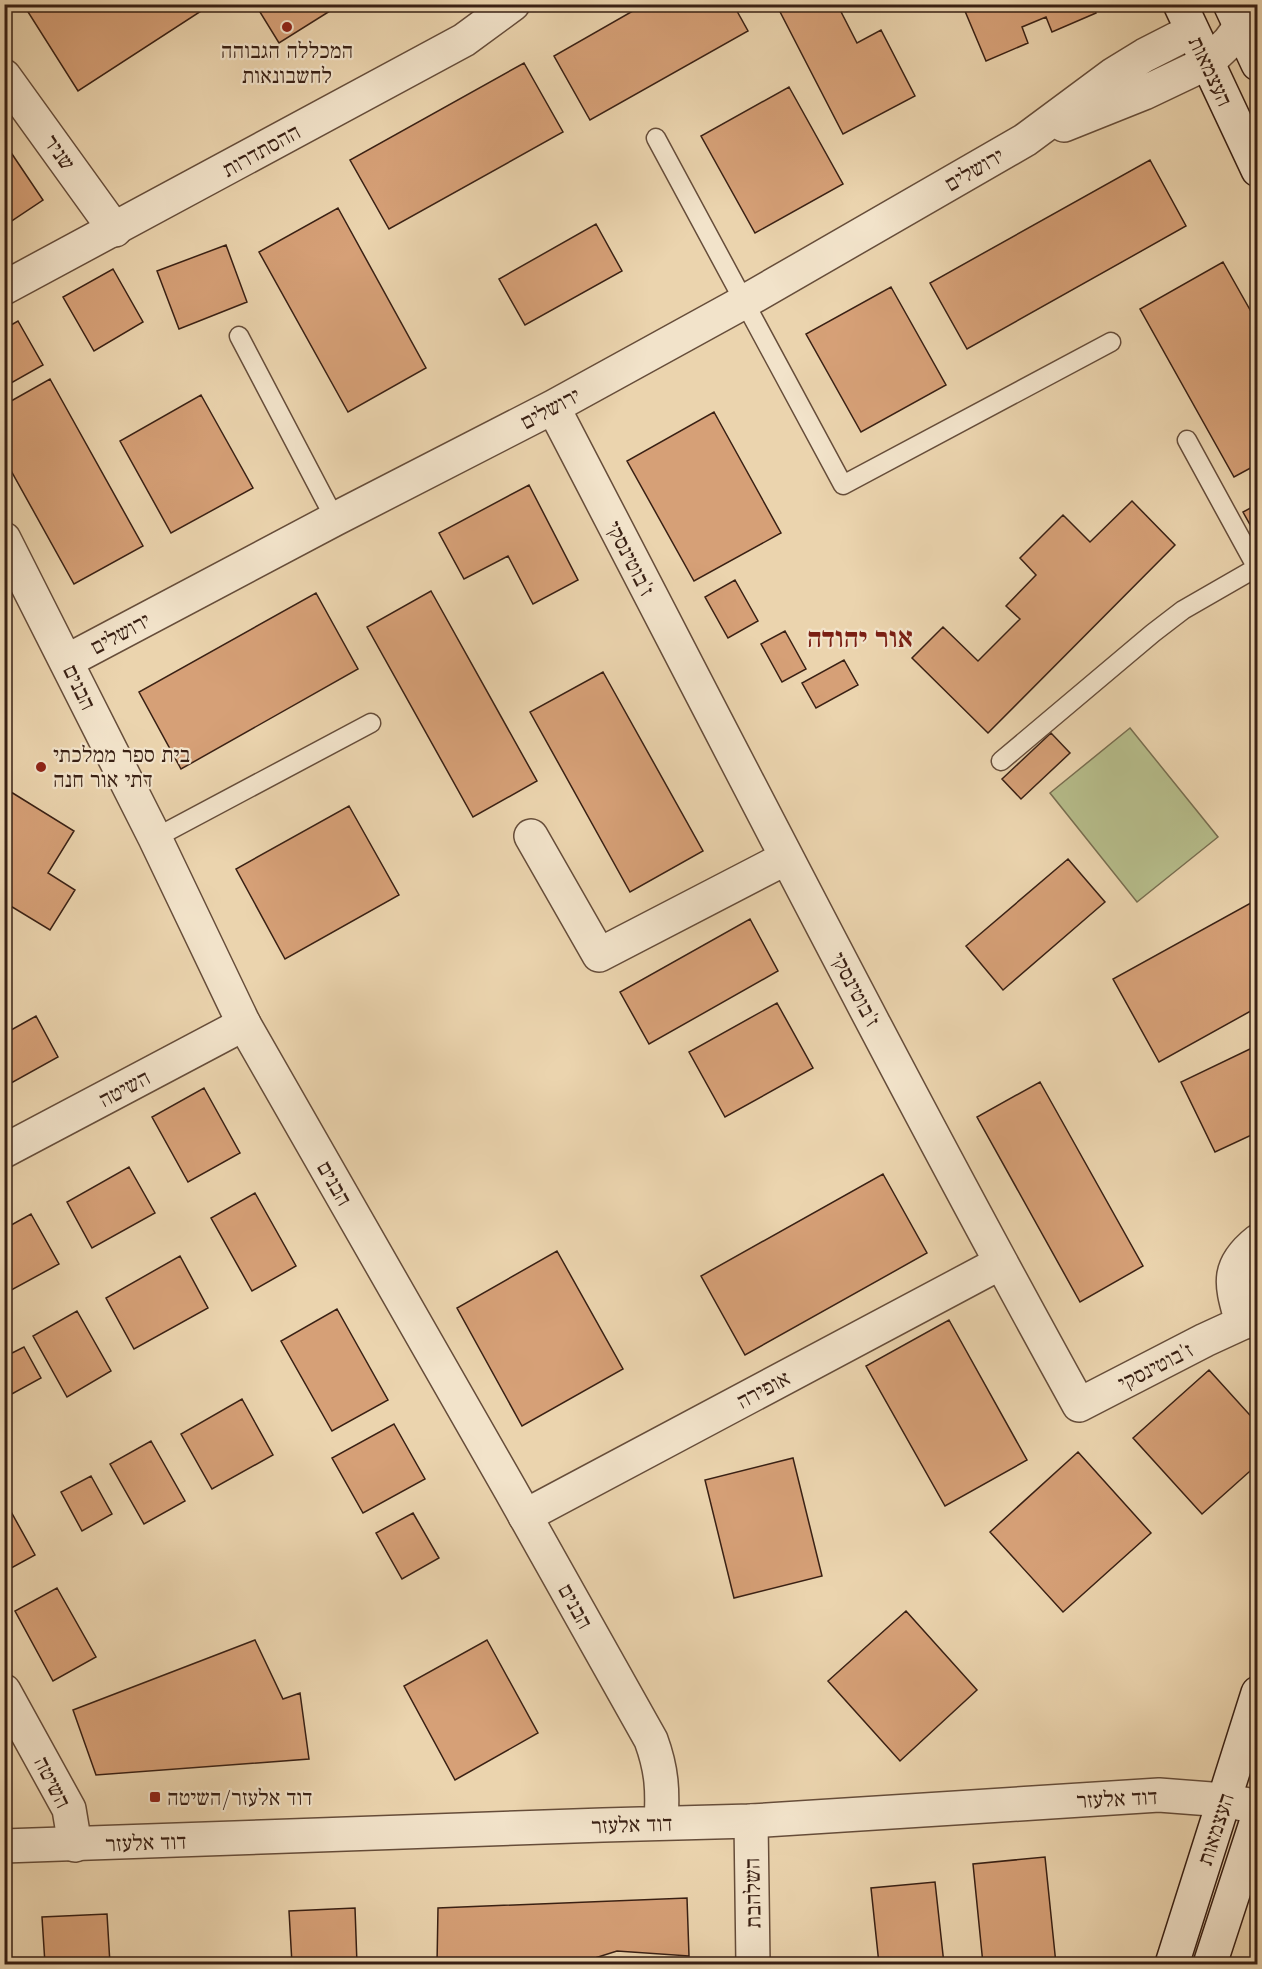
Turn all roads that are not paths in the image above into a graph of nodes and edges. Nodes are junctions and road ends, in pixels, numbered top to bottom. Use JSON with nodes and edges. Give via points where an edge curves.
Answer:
{"nodes":[{"id":1,"x":513,"y":4,"type":"edge"},
{"id":2,"x":1235,"y":16,"type":"edge"},
{"id":3,"x":1186,"y":18,"type":"edge"},
{"id":4,"x":1207,"y":63,"type":"junction"},
{"id":5,"x":1257,"y":64,"type":"edge"},
{"id":6,"x":4,"y":76,"type":"edge"},
{"id":7,"x":656,"y":138,"type":"dead end"},
{"id":8,"x":1025,"y":140,"type":"junction"},
{"id":9,"x":1257,"y":170,"type":"edge"},
{"id":10,"x":115,"y":230,"type":"junction"},
{"id":11,"x":4,"y":288,"type":"edge"},
{"id":12,"x":744,"y":302,"type":"junction"},
{"id":13,"x":239,"y":336,"type":"dead end"},
{"id":14,"x":1111,"y":342,"type":"dead end"},
{"id":15,"x":553,"y":407,"type":"junction"},
{"id":16,"x":1187,"y":440,"type":"dead end"},
{"id":17,"x":335,"y":519,"type":"junction"},
{"id":18,"x":4,"y":539,"type":"edge"},
{"id":19,"x":1257,"y":569,"type":"edge"},
{"id":20,"x":67,"y":661,"type":"junction"},
{"id":21,"x":372,"y":723,"type":"dead end"},
{"id":22,"x":1001,"y":761,"type":"dead end"},
{"id":23,"x":531,"y":836,"type":"dead end"},
{"id":24,"x":155,"y":838,"type":"junction"},
{"id":25,"x":786,"y":858,"type":"junction"},
{"id":26,"x":244,"y":1024,"type":"junction"},
{"id":27,"x":4,"y":1151,"type":"edge"},
{"id":28,"x":1257,"y":1241,"type":"edge"},
{"id":29,"x":1000,"y":1263,"type":"junction"},
{"id":30,"x":1250,"y":1320,"type":"edge"},
{"id":31,"x":525,"y":1516,"type":"junction"},
{"id":32,"x":4,"y":1691,"type":"edge"},
{"id":33,"x":1257,"y":1693,"type":"edge"},
{"id":34,"x":1224,"y":1800,"type":"junction"},
{"id":35,"x":1257,"y":1807,"type":"edge"},
{"id":36,"x":1257,"y":1817,"type":"edge"},
{"id":37,"x":751,"y":1821,"type":"junction"},
{"id":38,"x":661,"y":1823,"type":"junction"},
{"id":39,"x":75,"y":1845,"type":"junction"},
{"id":40,"x":4,"y":1846,"type":"edge"},
{"id":41,"x":753,"y":1965,"type":"edge"},
{"id":42,"x":1172,"y":1965,"type":"edge"},
{"id":43,"x":1210,"y":1965,"type":"edge"}],
"edges":[{"from":1,"to":10,"type":"street","name":"ההסתדרות","via":[[464,40]]},
{"from":2,"to":4,"type":"street","name":"ירושלים","via":[[1229,42]]},
{"from":2,"to":5,"type":"street","name":"העצמאות"},
{"from":3,"to":4,"type":"street","name":"העצמאות"},
{"from":3,"to":8,"type":"street","name":"ירושלים","via":[[1145,55]]},
{"from":4,"to":8,"type":"street","name":"ירושלים","via":[[1144,93]]},
{"from":4,"to":9,"type":"street","name":"העצמאות"},
{"from":6,"to":10,"type":"street","name":"שניר"},
{"from":7,"to":12,"type":"lane"},
{"from":8,"to":12,"type":"street","name":"ירושלים"},
{"from":10,"to":11,"type":"street","name":"ההסתדרות"},
{"from":12,"to":14,"type":"lane","via":[[843,485]]},
{"from":12,"to":15,"type":"street","name":"ירושלים"},
{"from":13,"to":17,"type":"lane"},
{"from":15,"to":17,"type":"street","name":"ירושלים"},
{"from":15,"to":25,"type":"street","name":"ז'בוטינסקי"},
{"from":16,"to":19,"type":"lane"},
{"from":17,"to":20,"type":"street","name":"ירושלים"},
{"from":18,"to":20,"type":"street","name":"הבנים"},
{"from":19,"to":22,"type":"lane","via":[[1183,610]]},
{"from":20,"to":24,"type":"street","name":"הבנים"},
{"from":21,"to":24,"type":"lane"},
{"from":23,"to":25,"type":"street","via":[[599,955]]},
{"from":24,"to":26,"type":"street","name":"הבנים"},
{"from":25,"to":29,"type":"street","name":"ז'בוטינסקי"},
{"from":26,"to":27,"type":"street","name":"השיטה"},
{"from":26,"to":31,"type":"street","name":"הבנים"},
{"from":28,"to":30,"type":"street","name":"ז'בוטינסקי","via":[[1235,1266],[1232,1283]]},
{"from":29,"to":30,"type":"street","name":"ז'בוטינסקי","via":[[1079,1405]]},
{"from":29,"to":31,"type":"street","name":"אופירה"},
{"from":31,"to":38,"type":"street","name":"הבנים","via":[[651,1740],[662,1778]]},
{"from":32,"to":39,"type":"street","name":"השיטה","via":[[69,1809]]},
{"from":33,"to":34,"type":"street","name":"העצמאות"},
{"from":34,"to":35,"type":"street","name":"דוד אלעזר"},
{"from":34,"to":37,"type":"street","name":"דוד אלעזר","via":[[1159,1795]]},
{"from":34,"to":42,"type":"street","name":"העצמאות"},
{"from":36,"to":43,"type":"street","name":"העצמאות"},
{"from":37,"to":38,"type":"street","name":"דוד אלעזר"},
{"from":37,"to":41,"type":"street","name":"השלהבת"},
{"from":38,"to":39,"type":"street","name":"דוד אלעזר"},
{"from":39,"to":40,"type":"street","name":"דוד אלעזר"}]}
